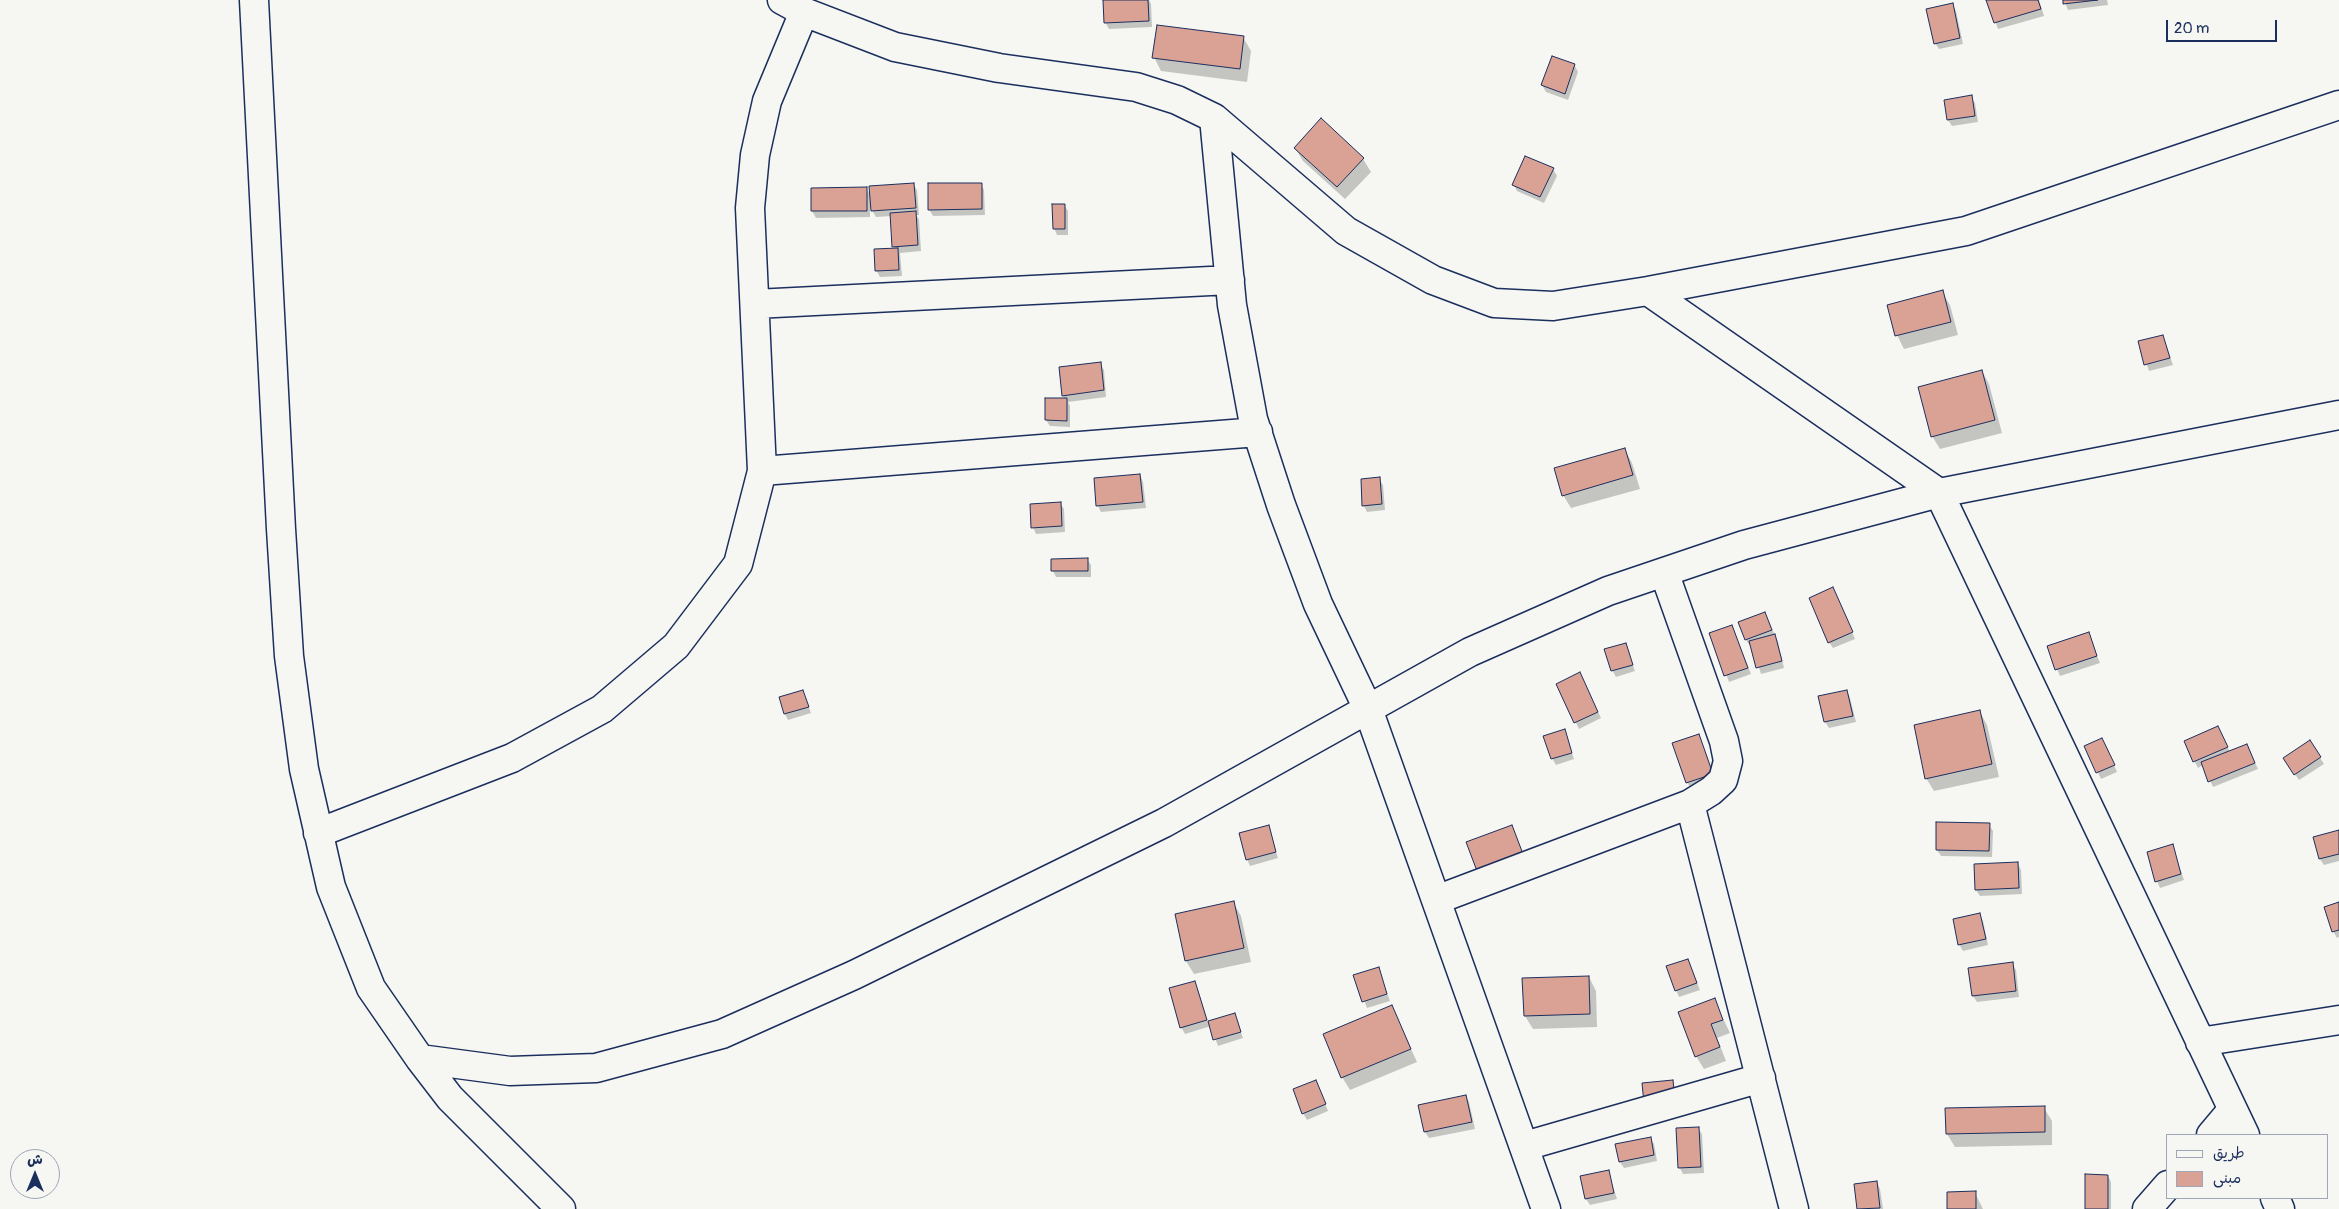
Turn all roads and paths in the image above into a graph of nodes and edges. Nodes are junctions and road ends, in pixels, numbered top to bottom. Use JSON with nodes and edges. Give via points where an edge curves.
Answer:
{"nodes":[{"id":1,"x":254,"y":0,"type":"edge"},
{"id":2,"x":793,"y":6,"type":"edge"},
{"id":3,"x":2339,"y":105,"type":"edge"},
{"id":4,"x":1214,"y":118,"type":"junction"},
{"id":5,"x":1230,"y":280,"type":"junction"},
{"id":6,"x":1648,"y":291,"type":"junction"},
{"id":7,"x":755,"y":304,"type":"junction"},
{"id":8,"x":2339,"y":415,"type":"edge"},
{"id":9,"x":1258,"y":432,"type":"junction"},
{"id":10,"x":762,"y":471,"type":"junction"},
{"id":11,"x":1939,"y":493,"type":"junction"},
{"id":12,"x":1664,"y":572,"type":"junction"},
{"id":13,"x":1368,"y":709,"type":"junction"},
{"id":14,"x":1690,"y":804,"type":"junction"},
{"id":15,"x":318,"y":833,"type":"junction"},
{"id":16,"x":1436,"y":900,"type":"junction"},
{"id":17,"x":2339,"y":1020,"type":"edge"},
{"id":18,"x":2200,"y":1042,"type":"junction"},
{"id":19,"x":420,"y":1059,"type":"junction"},
{"id":20,"x":1761,"y":1078,"type":"junction"},
{"id":21,"x":2232,"y":1110,"type":"junction"},
{"id":22,"x":2212,"y":1134,"type":"edge"},
{"id":23,"x":2244,"y":1134,"type":"edge"},
{"id":24,"x":1525,"y":1146,"type":"junction"},
{"id":25,"x":2166,"y":1187,"type":"edge"},
{"id":26,"x":561,"y":1209,"type":"edge"},
{"id":27,"x":1546,"y":1209,"type":"edge"},
{"id":28,"x":1794,"y":1209,"type":"edge"},
{"id":29,"x":2147,"y":1209,"type":"edge"}],
"edges":[{"from":1,"to":15,"type":"street","via":[[289,656],[304,769]]},
{"from":2,"to":4,"type":"street","via":[[895,47],[999,68],[1136,87],[1177,100]]},
{"from":2,"to":7,"type":"street","via":[[755,155],[750,208]]},
{"from":3,"to":6,"type":"street","via":[[1966,231]]},
{"from":4,"to":5,"type":"street"},
{"from":4,"to":6,"type":"street","via":[[1346,231],[1433,280],[1494,303],[1533,305],[1553,306]]},
{"from":5,"to":7,"type":"street"},
{"from":5,"to":9,"type":"street","via":[[1232,305]]},
{"from":6,"to":11,"type":"street"},
{"from":7,"to":10,"type":"street"},
{"from":8,"to":11,"type":"street"},
{"from":9,"to":10,"type":"street"},
{"from":9,"to":13,"type":"street","via":[[1280,506],[1318,604]]},
{"from":10,"to":15,"type":"street","via":[[738,564],[676,646],[602,709],[512,758]]},
{"from":11,"to":12,"type":"street","via":[[1744,545]]},
{"from":11,"to":18,"type":"street"},
{"from":12,"to":13,"type":"street","via":[[1608,591],[1470,652]]},
{"from":12,"to":14,"type":"street","via":[[1724,741],[1728,761],[1723,780]]},
{"from":13,"to":16,"type":"street"},
{"from":13,"to":19,"type":"street","via":[[1164,824],[854,975],[722,1034],[596,1068],[510,1071]]},
{"from":14,"to":16,"type":"street"},
{"from":14,"to":20,"type":"street"},
{"from":15,"to":19,"type":"street","via":[[331,888],[371,988]]},
{"from":16,"to":24,"type":"street"},
{"from":17,"to":18,"type":"street"},
{"from":18,"to":21,"type":"street"},
{"from":19,"to":26,"type":"street","via":[[450,1098]]},
{"from":20,"to":24,"type":"street"},
{"from":20,"to":28,"type":"street"},
{"from":21,"to":22,"type":"street"},
{"from":21,"to":23,"type":"street"},
{"from":24,"to":27,"type":"street"},
{"from":25,"to":29,"type":"street"}]}
